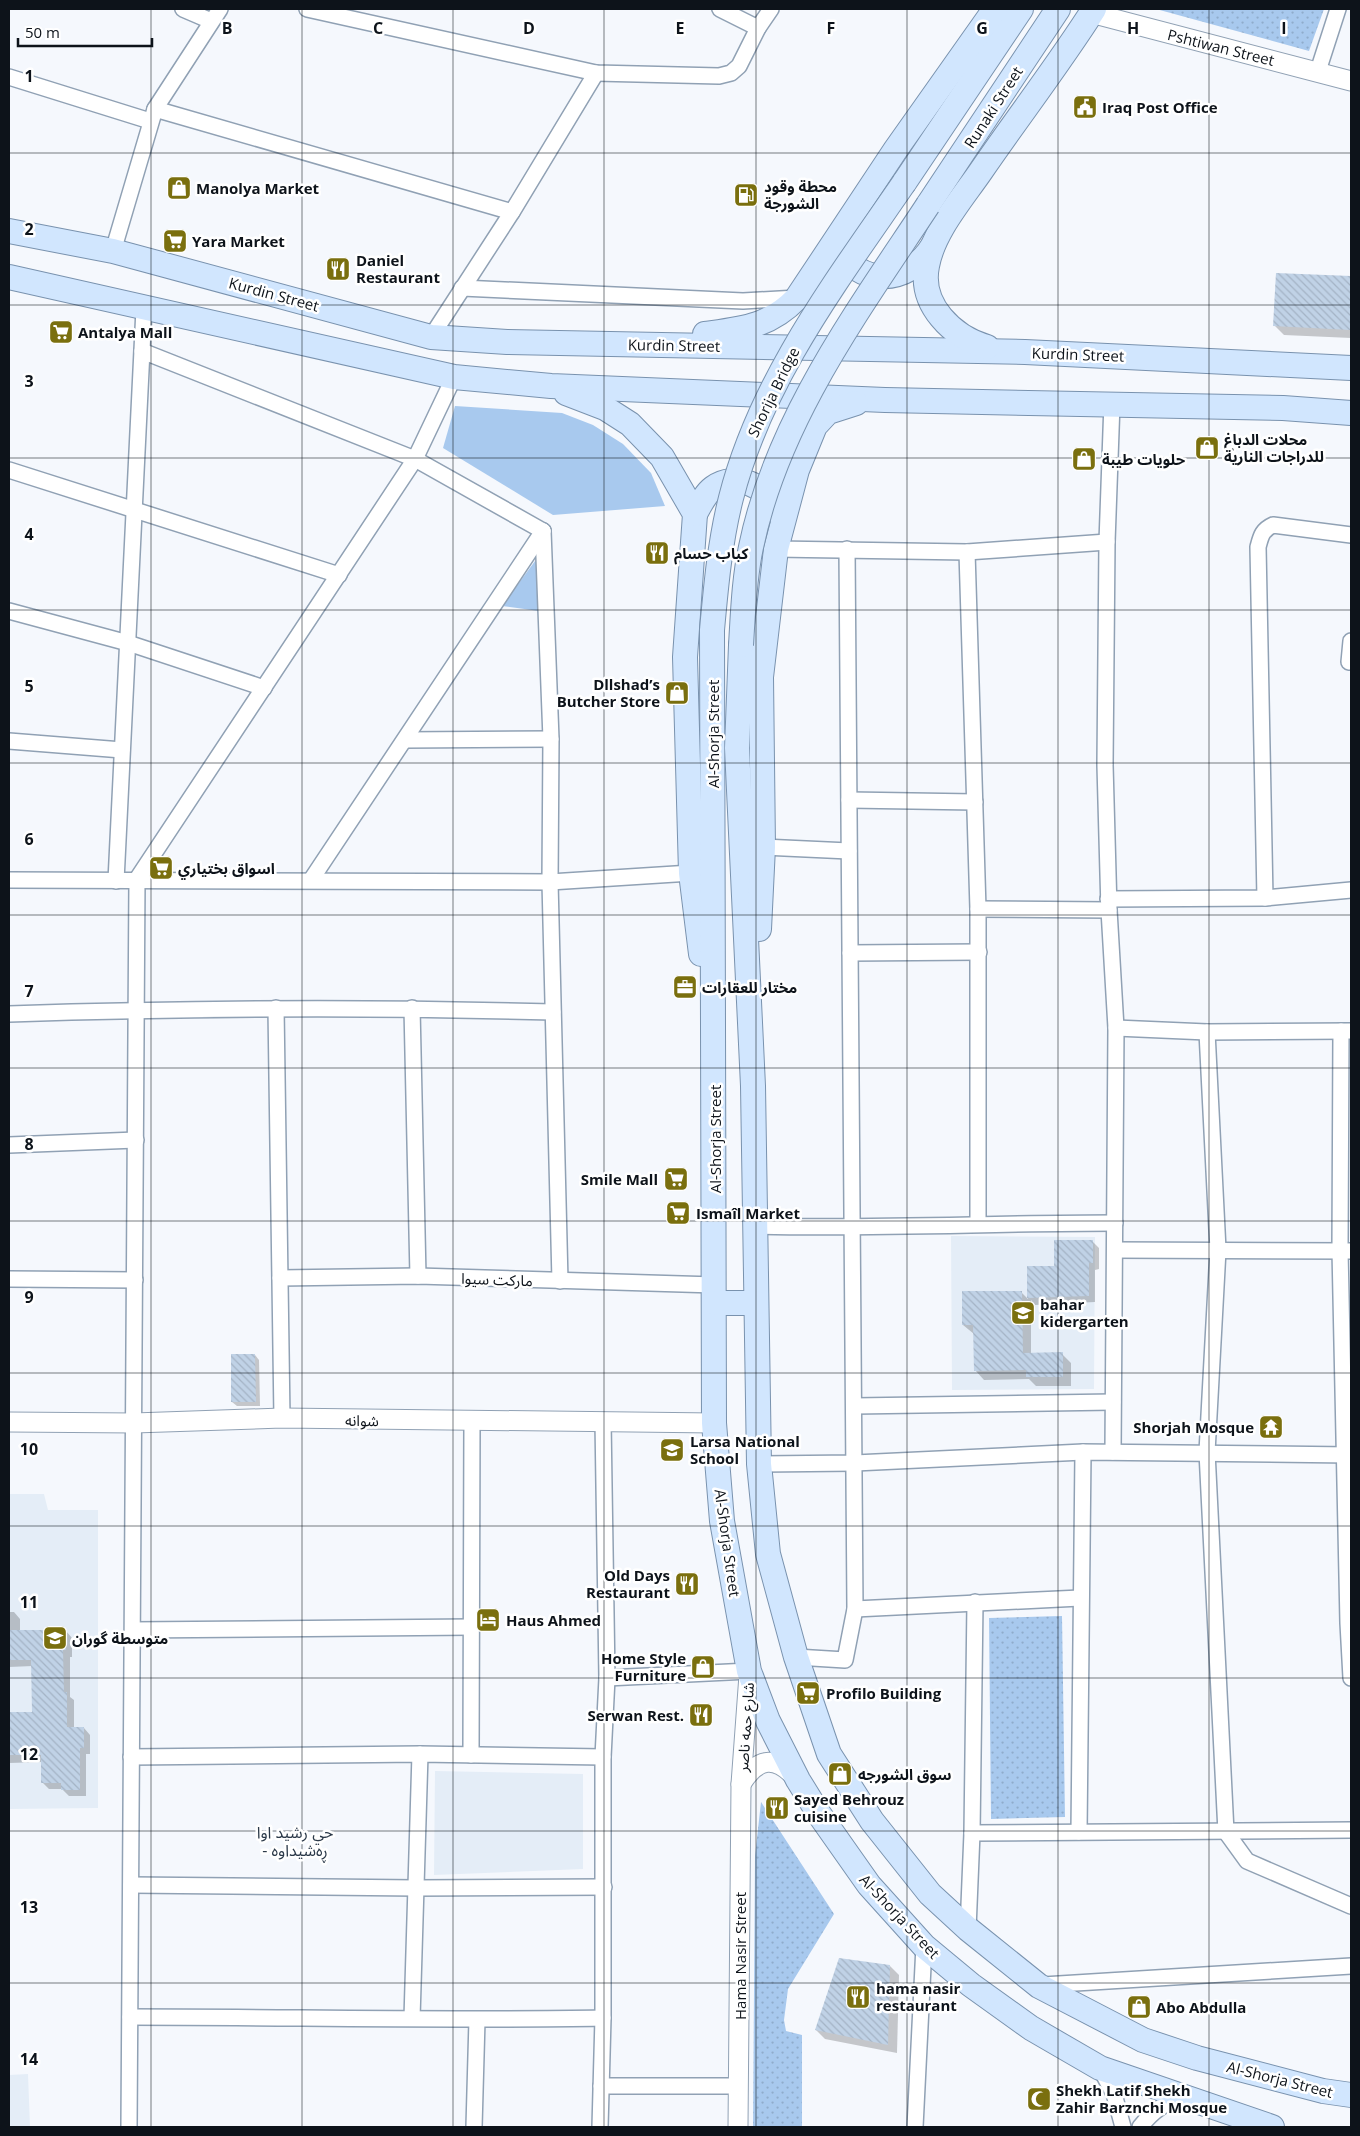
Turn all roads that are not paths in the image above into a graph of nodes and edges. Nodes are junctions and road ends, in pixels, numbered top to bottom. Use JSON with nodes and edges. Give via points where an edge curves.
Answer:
{"nodes":[{"id":1,"x":183,"y":9,"type":"edge"},
{"id":2,"x":307,"y":9,"type":"edge"},
{"id":3,"x":720,"y":9,"type":"edge"},
{"id":4,"x":771,"y":9,"type":"edge"},
{"id":5,"x":995,"y":9,"type":"edge"},
{"id":6,"x":1021,"y":9,"type":"edge"},
{"id":7,"x":1058,"y":9,"type":"edge"},
{"id":8,"x":1338,"y":9,"type":"edge"},
{"id":9,"x":1092,"y":11,"type":"edge"},
{"id":10,"x":216,"y":15,"type":"edge"},
{"id":11,"x":758,"y":28,"type":"junction"},
{"id":12,"x":1318,"y":71,"type":"junction"},
{"id":13,"x":596,"y":72,"type":"junction"},
{"id":14,"x":9,"y":76,"type":"edge"},
{"id":15,"x":1351,"y":81,"type":"edge"},
{"id":16,"x":153,"y":115,"type":"junction"},
{"id":17,"x":904,"y":183,"type":"joint"},
{"id":18,"x":512,"y":212,"type":"junction"},
{"id":19,"x":9,"y":231,"type":"edge"},
{"id":20,"x":836,"y":241,"type":"junction"},
{"id":21,"x":932,"y":247,"type":"junction"},
{"id":22,"x":113,"y":251,"type":"junction"},
{"id":23,"x":9,"y":277,"type":"edge"},
{"id":24,"x":462,"y":288,"type":"junction"},
{"id":25,"x":797,"y":298,"type":"junction"},
{"id":26,"x":144,"y":309,"type":"junction"},
{"id":27,"x":431,"y":337,"type":"junction"},
{"id":28,"x":640,"y":344,"type":"junction"},
{"id":29,"x":142,"y":351,"type":"junction"},
{"id":30,"x":1026,"y":352,"type":"junction"},
{"id":31,"x":1351,"y":368,"type":"edge"},
{"id":32,"x":454,"y":377,"type":"junction"},
{"id":33,"x":551,"y":386,"type":"junction"},
{"id":34,"x":885,"y":400,"type":"junction"},
{"id":35,"x":1112,"y":403,"type":"junction"},
{"id":36,"x":1351,"y":414,"type":"edge"},
{"id":37,"x":415,"y":459,"type":"junction"},
{"id":38,"x":9,"y":470,"type":"edge"},
{"id":39,"x":134,"y":511,"type":"junction"},
{"id":40,"x":695,"y":514,"type":"junction"},
{"id":41,"x":543,"y":531,"type":"junction"},
{"id":42,"x":1351,"y":536,"type":"edge"},
{"id":43,"x":1107,"y":542,"type":"junction"},
{"id":44,"x":776,"y":549,"type":"junction"},
{"id":45,"x":847,"y":549,"type":"junction"},
{"id":46,"x":967,"y":552,"type":"junction"},
{"id":47,"x":339,"y":575,"type":"junction"},
{"id":48,"x":9,"y":611,"type":"edge"},
{"id":49,"x":712,"y":630,"type":"joint"},
{"id":50,"x":1351,"y":641,"type":"edge"},
{"id":51,"x":128,"y":643,"type":"junction"},
{"id":52,"x":741,"y":645,"type":"joint"},
{"id":53,"x":1351,"y":662,"type":"edge"},
{"id":54,"x":264,"y":688,"type":"junction"},
{"id":55,"x":551,"y":739,"type":"junction"},
{"id":56,"x":405,"y":740,"type":"junction"},
{"id":57,"x":9,"y":741,"type":"edge"},
{"id":58,"x":122,"y":750,"type":"junction"},
{"id":59,"x":849,"y":800,"type":"junction"},
{"id":60,"x":975,"y":802,"type":"junction"},
{"id":61,"x":763,"y":847,"type":"junction"},
{"id":62,"x":849,"y":851,"type":"junction"},
{"id":63,"x":691,"y":873,"type":"junction"},
{"id":64,"x":137,"y":879,"type":"junction"},
{"id":65,"x":9,"y":880,"type":"edge"},
{"id":66,"x":311,"y":880,"type":"junction"},
{"id":67,"x":116,"y":881,"type":"junction"},
{"id":68,"x":550,"y":882,"type":"junction"},
{"id":69,"x":1351,"y":890,"type":"edge"},
{"id":70,"x":1265,"y":898,"type":"junction"},
{"id":71,"x":1108,"y":904,"type":"junction"},
{"id":72,"x":978,"y":909,"type":"junction"},
{"id":73,"x":979,"y":952,"type":"junction"},
{"id":74,"x":850,"y":953,"type":"junction"},
{"id":75,"x":276,"y":1008,"type":"junction"},
{"id":76,"x":412,"y":1008,"type":"junction"},
{"id":77,"x":136,"y":1010,"type":"junction"},
{"id":78,"x":553,"y":1012,"type":"junction"},
{"id":79,"x":9,"y":1014,"type":"edge"},
{"id":80,"x":1116,"y":1028,"type":"junction"},
{"id":81,"x":1346,"y":1031,"type":"edge"},
{"id":82,"x":1206,"y":1032,"type":"junction"},
{"id":83,"x":715,"y":1064,"type":"junction"},
{"id":84,"x":753,"y":1086,"type":"junction"},
{"id":85,"x":136,"y":1140,"type":"junction"},
{"id":86,"x":9,"y":1145,"type":"edge"},
{"id":87,"x":978,"y":1223,"type":"junction"},
{"id":88,"x":1115,"y":1223,"type":"junction"},
{"id":89,"x":755,"y":1226,"type":"junction"},
{"id":90,"x":853,"y":1228,"type":"junction"},
{"id":91,"x":1115,"y":1250,"type":"junction"},
{"id":92,"x":1218,"y":1250,"type":"junction"},
{"id":93,"x":1346,"y":1250,"type":"edge"},
{"id":94,"x":418,"y":1276,"type":"junction"},
{"id":95,"x":280,"y":1278,"type":"junction"},
{"id":96,"x":9,"y":1279,"type":"edge"},
{"id":97,"x":134,"y":1280,"type":"junction"},
{"id":98,"x":560,"y":1281,"type":"junction"},
{"id":99,"x":716,"y":1294,"type":"junction"},
{"id":100,"x":756,"y":1303,"type":"junction"},
{"id":101,"x":1113,"y":1402,"type":"junction"},
{"id":102,"x":855,"y":1406,"type":"junction"},
{"id":103,"x":282,"y":1418,"type":"junction"},
{"id":104,"x":472,"y":1421,"type":"junction"},
{"id":105,"x":602,"y":1421,"type":"junction"},
{"id":106,"x":9,"y":1422,"type":"edge"},
{"id":107,"x":134,"y":1422,"type":"junction"},
{"id":108,"x":714,"y":1423,"type":"junction"},
{"id":109,"x":1083,"y":1452,"type":"junction"},
{"id":110,"x":1113,"y":1452,"type":"junction"},
{"id":111,"x":1207,"y":1452,"type":"junction"},
{"id":112,"x":1348,"y":1454,"type":"edge"},
{"id":113,"x":855,"y":1462,"type":"junction"},
{"id":114,"x":759,"y":1464,"type":"junction"},
{"id":115,"x":1080,"y":1598,"type":"junction"},
{"id":116,"x":975,"y":1602,"type":"junction"},
{"id":117,"x":855,"y":1609,"type":"junction"},
{"id":118,"x":1349,"y":1623,"type":"edge"},
{"id":119,"x":472,"y":1627,"type":"junction"},
{"id":120,"x":132,"y":1630,"type":"junction"},
{"id":121,"x":796,"y":1657,"type":"junction"},
{"id":122,"x":749,"y":1671,"type":"junction"},
{"id":123,"x":607,"y":1678,"type":"junction"},
{"id":124,"x":1351,"y":1678,"type":"edge"},
{"id":125,"x":420,"y":1754,"type":"junction"},
{"id":126,"x":471,"y":1755,"type":"junction"},
{"id":127,"x":132,"y":1757,"type":"junction"},
{"id":128,"x":603,"y":1757,"type":"junction"},
{"id":129,"x":798,"y":1780,"type":"junction"},
{"id":130,"x":741,"y":1784,"type":"junction"},
{"id":131,"x":1351,"y":1830,"type":"edge"},
{"id":132,"x":1080,"y":1832,"type":"junction"},
{"id":133,"x":1226,"y":1832,"type":"junction"},
{"id":134,"x":972,"y":1833,"type":"junction"},
{"id":135,"x":131,"y":1885,"type":"junction"},
{"id":136,"x":604,"y":1887,"type":"junction"},
{"id":137,"x":416,"y":1888,"type":"junction"},
{"id":138,"x":1351,"y":1906,"type":"edge"},
{"id":139,"x":968,"y":1929,"type":"junction"},
{"id":140,"x":924,"y":1946,"type":"junction"},
{"id":141,"x":1351,"y":1966,"type":"edge"},
{"id":142,"x":1039,"y":1986,"type":"junction"},
{"id":143,"x":130,"y":2017,"type":"junction"},
{"id":144,"x":412,"y":2018,"type":"junction"},
{"id":145,"x":603,"y":2018,"type":"junction"},
{"id":146,"x":477,"y":2020,"type":"junction"},
{"id":147,"x":1100,"y":2068,"type":"junction"},
{"id":148,"x":601,"y":2086,"type":"junction"},
{"id":149,"x":739,"y":2086,"type":"junction"},
{"id":150,"x":1351,"y":2096,"type":"edge"},
{"id":151,"x":1186,"y":2098,"type":"junction"},
{"id":152,"x":129,"y":2127,"type":"edge"},
{"id":153,"x":474,"y":2127,"type":"edge"},
{"id":154,"x":600,"y":2127,"type":"edge"},
{"id":155,"x":738,"y":2127,"type":"edge"},
{"id":156,"x":915,"y":2127,"type":"edge"},
{"id":157,"x":1123,"y":2127,"type":"edge"},
{"id":158,"x":1140,"y":2127,"type":"edge"},
{"id":159,"x":1272,"y":2127,"type":"edge"}],
"edges":[{"from":1,"to":10,"type":"street"},
{"from":2,"to":13,"type":"street"},
{"from":3,"to":11,"type":"street"},
{"from":4,"to":11,"type":"street"},
{"from":5,"to":20,"type":"main road","via":[[896,149]]},
{"from":6,"to":17,"type":"main road","name":"Runaki Street"},
{"from":7,"to":52,"type":"main road","name":"Runaki Street","bridge":true,"via":[[860,308],[790,432],[766,494],[751,547]]},
{"from":8,"to":12,"type":"street"},
{"from":9,"to":12,"type":"street","name":"Pshtiwan Street"},
{"from":9,"to":21,"type":"main road","via":[[966,192]]},
{"from":10,"to":16,"type":"street"},
{"from":11,"to":13,"type":"street","via":[[739,66],[725,75]]},
{"from":12,"to":15,"type":"street","name":"Pshtiwan Street"},
{"from":13,"to":18,"type":"street"},
{"from":14,"to":16,"type":"street"},
{"from":16,"to":18,"type":"street"},
{"from":16,"to":22,"type":"street"},
{"from":17,"to":49,"type":"main road","name":"Shorija Bridge","bridge":true,"via":[[803,332],[756,425],[730,498],[719,555]]},
{"from":18,"to":24,"type":"street"},
{"from":19,"to":22,"type":"main road","name":"Kurdin Street"},
{"from":20,"to":21,"type":"main road","via":[[840,251],[854,266],[867,274],[882,276],[911,269]]},
{"from":20,"to":25,"type":"main road"},
{"from":21,"to":30,"type":"main road","via":[[926,268],[929,297],[936,312],[974,344]]},
{"from":22,"to":27,"type":"main road","name":"Kurdin Street"},
{"from":23,"to":26,"type":"main road"},
{"from":24,"to":25,"type":"street","via":[[743,301]]},
{"from":24,"to":27,"type":"street"},
{"from":25,"to":28,"type":"main road","via":[[781,314],[745,328]]},
{"from":26,"to":29,"type":"street"},
{"from":26,"to":32,"type":"main road"},
{"from":27,"to":28,"type":"main road","name":"Kurdin Street"},
{"from":28,"to":30,"type":"main road","name":"Kurdin Street"},
{"from":29,"to":37,"type":"street"},
{"from":29,"to":39,"type":"street"},
{"from":30,"to":31,"type":"main road","name":"Kurdin Street"},
{"from":32,"to":33,"type":"main road"},
{"from":32,"to":37,"type":"street"},
{"from":33,"to":34,"type":"main road"},
{"from":33,"to":40,"type":"main road","via":[[605,408],[630,424],[662,458]]},
{"from":34,"to":35,"type":"main road"},
{"from":34,"to":44,"type":"main road","via":[[845,405],[821,418],[797,470]]},
{"from":35,"to":36,"type":"main road","via":[[1283,408]]},
{"from":35,"to":43,"type":"street"},
{"from":37,"to":41,"type":"street"},
{"from":37,"to":47,"type":"street"},
{"from":38,"to":39,"type":"street"},
{"from":39,"to":47,"type":"street"},
{"from":39,"to":51,"type":"street"},
{"from":40,"to":44,"type":"main road","via":[[713,488],[730,481],[748,482],[764,492],[774,507]]},
{"from":40,"to":63,"type":"main road","via":[[685,657]]},
{"from":41,"to":55,"type":"street"},
{"from":41,"to":56,"type":"street"},
{"from":42,"to":70,"type":"street","via":[[1273,525],[1261,533],[1258,547]]},
{"from":43,"to":46,"type":"street"},
{"from":43,"to":71,"type":"street","via":[[1105,765]]},
{"from":44,"to":45,"type":"street"},
{"from":44,"to":61,"type":"main road","via":[[761,677]]},
{"from":45,"to":46,"type":"street"},
{"from":45,"to":59,"type":"street"},
{"from":46,"to":60,"type":"street"},
{"from":47,"to":54,"type":"street"},
{"from":48,"to":51,"type":"street"},
{"from":49,"to":83,"type":"main road","name":"Al-Shorja Street"},
{"from":50,"to":53,"type":"street"},
{"from":51,"to":54,"type":"street"},
{"from":51,"to":58,"type":"street"},
{"from":52,"to":84,"type":"main road","name":"Al-Shorja Street","via":[[737,748]]},
{"from":54,"to":64,"type":"street"},
{"from":55,"to":56,"type":"street"},
{"from":55,"to":68,"type":"street"},
{"from":56,"to":66,"type":"street"},
{"from":57,"to":58,"type":"street"},
{"from":58,"to":67,"type":"street"},
{"from":59,"to":60,"type":"street"},
{"from":59,"to":62,"type":"street"},
{"from":60,"to":72,"type":"street"},
{"from":61,"to":62,"type":"street"},
{"from":61,"to":84,"type":"main road"},
{"from":62,"to":74,"type":"street"},
{"from":63,"to":68,"type":"street"},
{"from":63,"to":83,"type":"main road"},
{"from":64,"to":66,"type":"street"},
{"from":64,"to":67,"type":"street"},
{"from":64,"to":77,"type":"street"},
{"from":65,"to":67,"type":"street"},
{"from":66,"to":68,"type":"street"},
{"from":68,"to":78,"type":"street"},
{"from":69,"to":70,"type":"street"},
{"from":70,"to":71,"type":"street"},
{"from":71,"to":72,"type":"street"},
{"from":71,"to":80,"type":"street"},
{"from":72,"to":73,"type":"street"},
{"from":73,"to":74,"type":"street"},
{"from":73,"to":87,"type":"street"},
{"from":74,"to":90,"type":"street"},
{"from":75,"to":76,"type":"street"},
{"from":75,"to":77,"type":"street"},
{"from":75,"to":95,"type":"street"},
{"from":76,"to":78,"type":"street"},
{"from":76,"to":94,"type":"street"},
{"from":77,"to":79,"type":"street"},
{"from":77,"to":85,"type":"street"},
{"from":78,"to":98,"type":"street"},
{"from":80,"to":82,"type":"street"},
{"from":80,"to":88,"type":"street"},
{"from":81,"to":82,"type":"street"},
{"from":81,"to":93,"type":"street"},
{"from":82,"to":92,"type":"street"},
{"from":83,"to":99,"type":"main road","name":"Al-Shorja Street"},
{"from":84,"to":89,"type":"main road","name":"Al-Shorja Street"},
{"from":85,"to":86,"type":"street"},
{"from":85,"to":97,"type":"street"},
{"from":87,"to":88,"type":"street"},
{"from":87,"to":90,"type":"street"},
{"from":88,"to":91,"type":"street"},
{"from":89,"to":90,"type":"street"},
{"from":89,"to":100,"type":"main road","name":"Al-Shorja Street"},
{"from":90,"to":102,"type":"street"},
{"from":91,"to":92,"type":"street"},
{"from":91,"to":101,"type":"street"},
{"from":92,"to":93,"type":"street"},
{"from":92,"to":111,"type":"street"},
{"from":93,"to":112,"type":"street"},
{"from":94,"to":95,"type":"street","name":"مارکت سیوا"},
{"from":94,"to":98,"type":"street","name":"مارکت سیوا"},
{"from":95,"to":103,"type":"street"},
{"from":96,"to":97,"type":"street"},
{"from":97,"to":107,"type":"street"},
{"from":98,"to":99,"type":"street","name":"مارکت سیوا"},
{"from":99,"to":100,"type":"main road"},
{"from":99,"to":108,"type":"main road","name":"Al-Shorja Street"},
{"from":100,"to":114,"type":"main road","name":"Al-Shorja Street"},
{"from":101,"to":102,"type":"street"},
{"from":101,"to":110,"type":"street"},
{"from":102,"to":113,"type":"street"},
{"from":103,"to":104,"type":"street","name":"شوانە"},
{"from":103,"to":107,"type":"street","name":"شوانە"},
{"from":104,"to":105,"type":"street","name":"شوانە"},
{"from":104,"to":119,"type":"street"},
{"from":105,"to":108,"type":"street","name":"شوانە"},
{"from":105,"to":123,"type":"street"},
{"from":106,"to":107,"type":"street","name":"شوانە"},
{"from":107,"to":120,"type":"street"},
{"from":108,"to":122,"type":"main road","name":"Al-Shorja Street","via":[[722,1521]]},
{"from":109,"to":110,"type":"street"},
{"from":109,"to":113,"type":"street"},
{"from":109,"to":115,"type":"street"},
{"from":110,"to":111,"type":"street"},
{"from":111,"to":112,"type":"street"},
{"from":111,"to":133,"type":"street"},
{"from":112,"to":118,"type":"street"},
{"from":113,"to":114,"type":"street"},
{"from":113,"to":117,"type":"street"},
{"from":114,"to":121,"type":"main road","name":"Al-Shorja Street","via":[[768,1554]]},
{"from":115,"to":116,"type":"street"},
{"from":115,"to":132,"type":"street"},
{"from":116,"to":117,"type":"street"},
{"from":116,"to":134,"type":"street"},
{"from":117,"to":121,"type":"street","via":[[845,1660]]},
{"from":118,"to":124,"type":"street"},
{"from":119,"to":120,"type":"street"},
{"from":119,"to":126,"type":"street"},
{"from":120,"to":127,"type":"street"},
{"from":121,"to":139,"type":"main road","name":"Al-Shorja Street","via":[[829,1754],[872,1822],[930,1894]]},
{"from":122,"to":123,"type":"street"},
{"from":122,"to":129,"type":"main road","name":"Al-Shorja Street","via":[[768,1721]]},
{"from":122,"to":130,"type":"street","name":"شارع حمه ناصر"},
{"from":123,"to":128,"type":"street"},
{"from":125,"to":126,"type":"street"},
{"from":125,"to":127,"type":"street"},
{"from":125,"to":137,"type":"street"},
{"from":126,"to":128,"type":"street"},
{"from":127,"to":135,"type":"street"},
{"from":128,"to":136,"type":"street"},
{"from":129,"to":130,"type":"street","via":[[784,1767],[767,1762],[754,1767]]},
{"from":129,"to":140,"type":"main road","name":"Al-Shorja Street","via":[[869,1885]]},
{"from":130,"to":149,"type":"street","name":"Hama Nasir Street"},
{"from":131,"to":133,"type":"street"},
{"from":132,"to":133,"type":"street"},
{"from":132,"to":134,"type":"street"},
{"from":133,"to":138,"type":"street","via":[[1247,1861]]},
{"from":134,"to":139,"type":"street"},
{"from":135,"to":137,"type":"street"},
{"from":135,"to":143,"type":"street"},
{"from":136,"to":137,"type":"street"},
{"from":136,"to":145,"type":"street"},
{"from":137,"to":144,"type":"street"},
{"from":139,"to":142,"type":"main road","name":"Al-Shorja Street"},
{"from":140,"to":147,"type":"main road","name":"Al-Shorja Street","via":[[1031,2028]]},
{"from":140,"to":156,"type":"street"},
{"from":141,"to":142,"type":"street"},
{"from":142,"to":150,"type":"main road","name":"Al-Shorja Street","via":[[1143,2040],[1197,2058]]},
{"from":143,"to":144,"type":"street"},
{"from":143,"to":152,"type":"street"},
{"from":144,"to":146,"type":"street"},
{"from":145,"to":146,"type":"street"},
{"from":145,"to":148,"type":"street"},
{"from":146,"to":153,"type":"street"},
{"from":147,"to":151,"type":"main road","name":"Al-Shorja Street"},
{"from":147,"to":157,"type":"street","via":[[1114,2094]]},
{"from":148,"to":149,"type":"street"},
{"from":148,"to":154,"type":"street"},
{"from":149,"to":155,"type":"street","name":"Hama Nasir Street"},
{"from":151,"to":158,"type":"street","via":[[1169,2101]]},
{"from":151,"to":159,"type":"main road","name":"Al-Shorja Street"}]}
